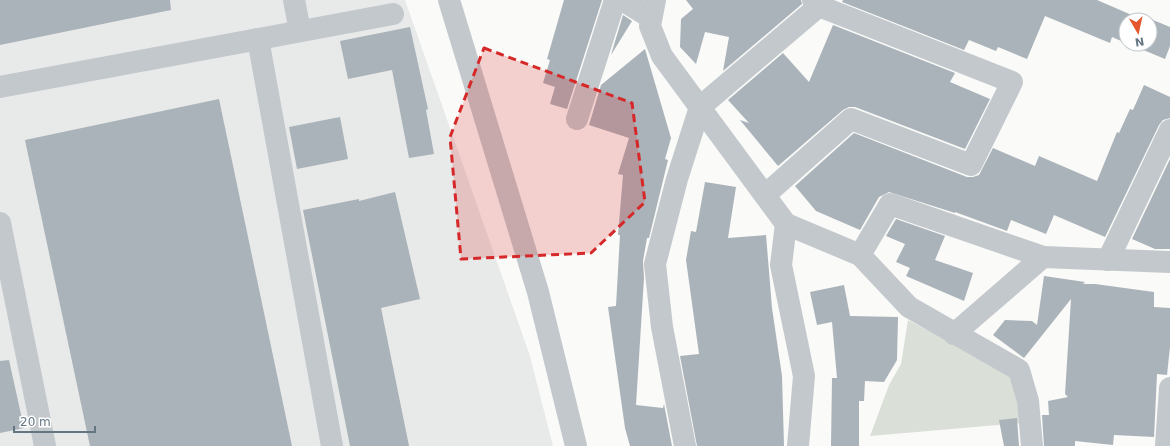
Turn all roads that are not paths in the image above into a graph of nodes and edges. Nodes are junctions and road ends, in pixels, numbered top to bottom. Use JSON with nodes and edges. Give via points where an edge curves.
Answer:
{"nodes":[{"id":1,"x":294,"y":0,"type":"edge"},
{"id":2,"x":449,"y":0,"type":"edge"},
{"id":3,"x":615,"y":0,"type":"edge"},
{"id":4,"x":622,"y":0,"type":"edge"},
{"id":5,"x":816,"y":3,"type":"edge"},
{"id":6,"x":653,"y":9,"type":"edge"},
{"id":7,"x":393,"y":14,"type":"dead end"},
{"id":8,"x":300,"y":31,"type":"junction"},
{"id":9,"x":258,"y":39,"type":"junction"},
{"id":10,"x":0,"y":87,"type":"edge"},
{"id":11,"x":700,"y":107,"type":"junction"},
{"id":12,"x":578,"y":119,"type":"dead end"},
{"id":13,"x":1170,"y":130,"type":"edge"},
{"id":14,"x":765,"y":195,"type":"junction"},
{"id":15,"x":0,"y":223,"type":"edge"},
{"id":16,"x":786,"y":224,"type":"junction"},
{"id":17,"x":860,"y":256,"type":"junction"},
{"id":18,"x":1042,"y":257,"type":"junction"},
{"id":19,"x":1108,"y":260,"type":"junction"},
{"id":20,"x":1170,"y":262,"type":"edge"},
{"id":21,"x":954,"y":334,"type":"junction"},
{"id":22,"x":1170,"y":388,"type":"edge"},
{"id":23,"x":45,"y":446,"type":"edge"},
{"id":24,"x":332,"y":446,"type":"edge"},
{"id":25,"x":576,"y":446,"type":"edge"},
{"id":26,"x":685,"y":446,"type":"edge"},
{"id":27,"x":798,"y":446,"type":"edge"},
{"id":28,"x":1032,"y":446,"type":"edge"},
{"id":29,"x":1166,"y":446,"type":"edge"}],
"edges":[{"from":1,"to":8,"type":"street"},
{"from":2,"to":25,"type":"street","via":[[538,292]]},
{"from":3,"to":12,"type":"street"},
{"from":4,"to":6,"type":"street"},
{"from":5,"to":11,"type":"street"},
{"from":5,"to":14,"type":"street","via":[[1012,82],[971,165],[851,119]]},
{"from":6,"to":11,"type":"street","via":[[650,26],[662,56]]},
{"from":7,"to":8,"type":"street"},
{"from":8,"to":9,"type":"street"},
{"from":9,"to":10,"type":"street"},
{"from":9,"to":24,"type":"street"},
{"from":11,"to":14,"type":"street"},
{"from":11,"to":26,"type":"street","via":[[677,179],[655,264],[662,327]]},
{"from":13,"to":19,"type":"street"},
{"from":14,"to":16,"type":"street"},
{"from":15,"to":23,"type":"street"},
{"from":16,"to":17,"type":"street"},
{"from":16,"to":27,"type":"street","via":[[781,265],[804,376]]},
{"from":17,"to":18,"type":"street","via":[[890,204]]},
{"from":17,"to":21,"type":"street","via":[[909,307]]},
{"from":18,"to":19,"type":"street"},
{"from":18,"to":21,"type":"street"},
{"from":19,"to":20,"type":"street"},
{"from":21,"to":28,"type":"street","via":[[1019,370],[1028,400]]},
{"from":22,"to":29,"type":"street"}]}
